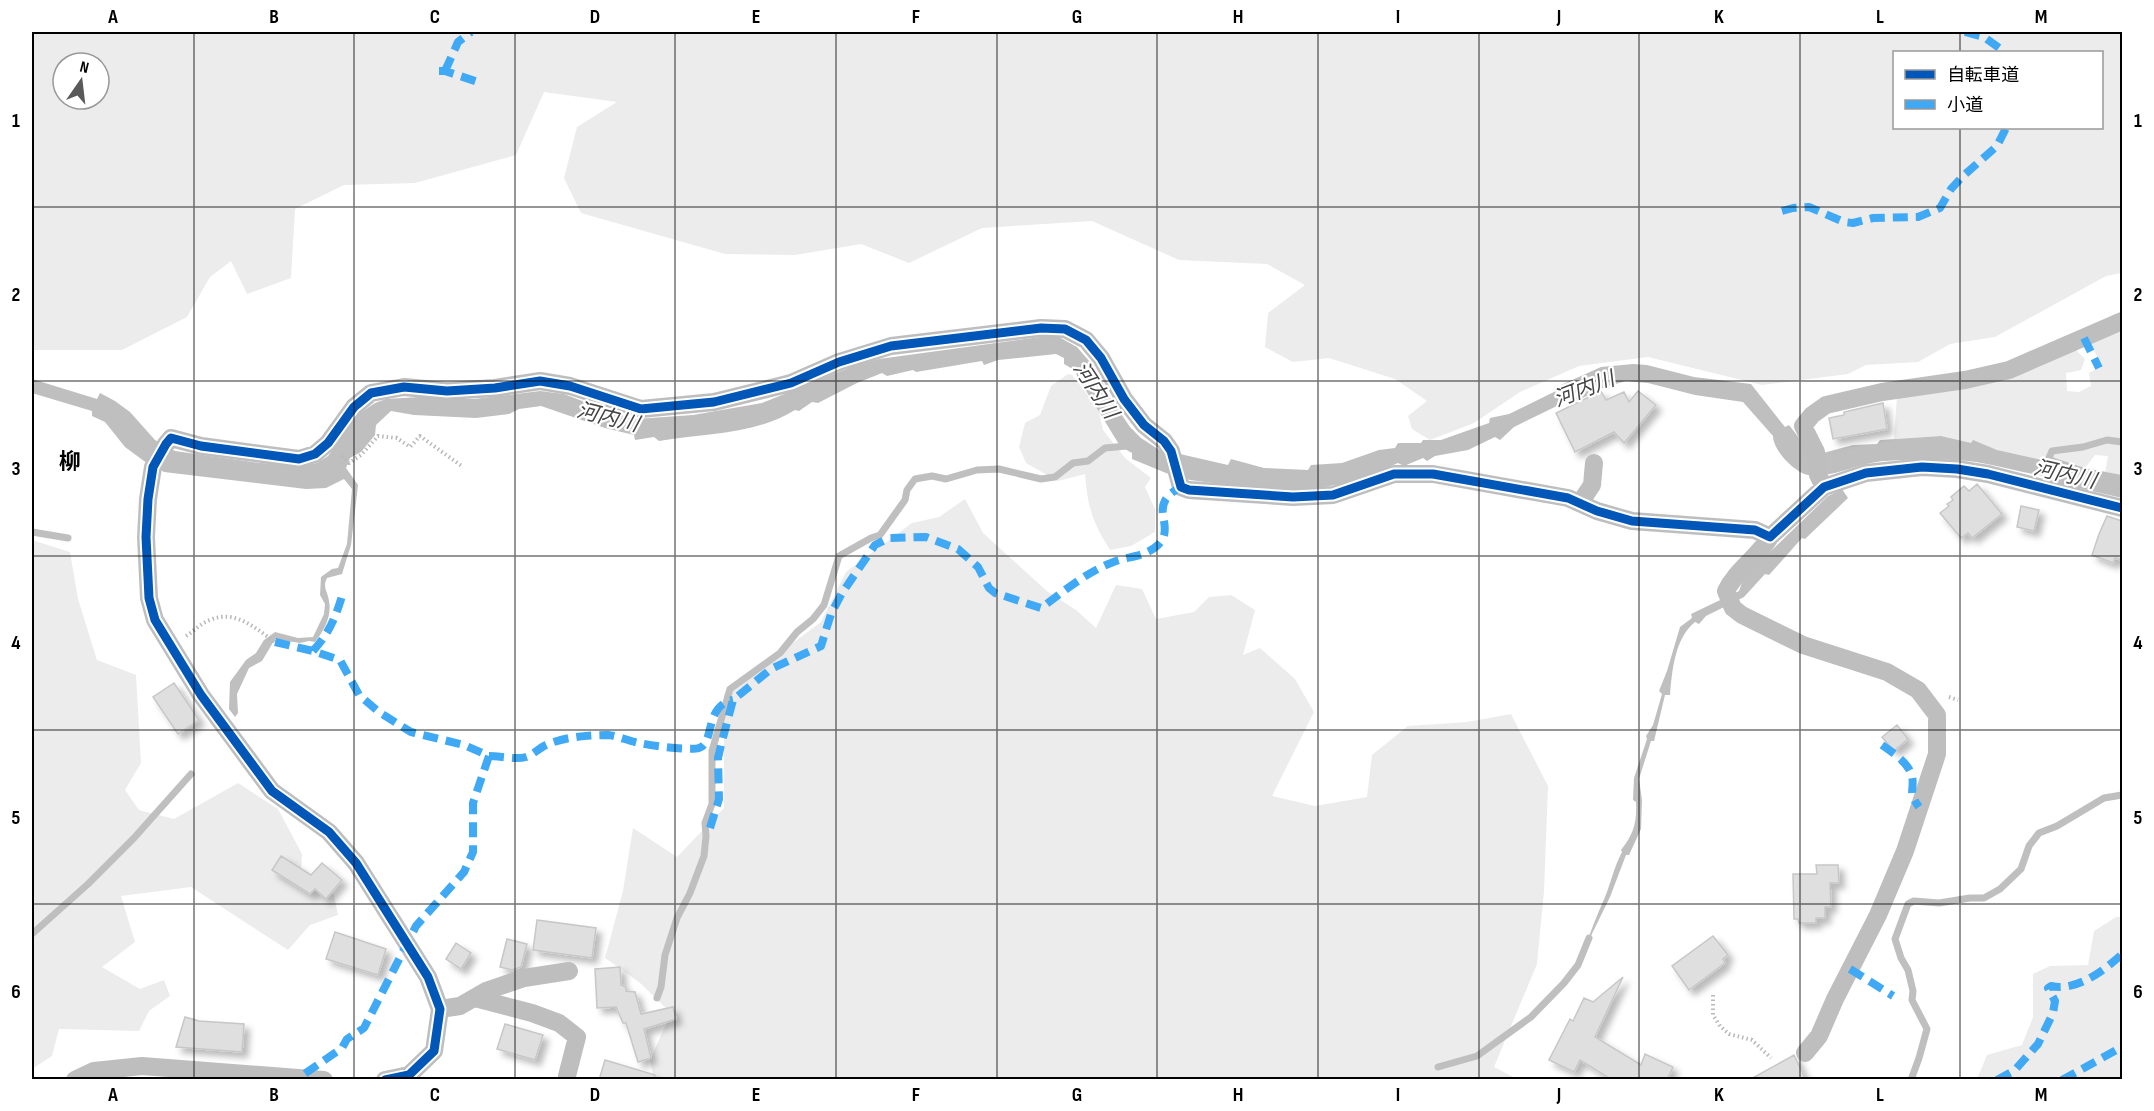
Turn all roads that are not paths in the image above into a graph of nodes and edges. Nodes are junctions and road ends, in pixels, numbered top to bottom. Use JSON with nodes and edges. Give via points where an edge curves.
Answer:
{"nodes":[{"id":1,"x":2122,"y":321,"type":"edge"},
{"id":2,"x":1594,"y":464,"type":"dead end"},
{"id":3,"x":1831,"y":481,"type":"junction"},
{"id":4,"x":1580,"y":503,"type":"junction"},
{"id":5,"x":2122,"y":508,"type":"edge"},
{"id":6,"x":1770,"y":537,"type":"junction"},
{"id":7,"x":569,"y":971,"type":"dead end"},
{"id":8,"x":475,"y":998,"type":"junction"},
{"id":9,"x":440,"y":1009,"type":"junction"},
{"id":10,"x":1805,"y":1053,"type":"dead end"},
{"id":11,"x":567,"y":1076,"type":"dead end"},
{"id":12,"x":300,"y":1078,"type":"edge"},
{"id":13,"x":75,"y":1080,"type":"edge"},
{"id":14,"x":324,"y":1080,"type":"edge"},
{"id":15,"x":385,"y":1080,"type":"edge"}],
"edges":[{"from":1,"to":3,"type":"street","via":[[2009,369],[1827,405],[1803,426]]},
{"from":2,"to":4,"type":"street","via":[[1592,485]]},
{"from":3,"to":5,"type":"street","via":[[1866,472],[1922,467],[1957,469]]},
{"from":3,"to":6,"type":"street"},
{"from":4,"to":6,"type":"street","via":[[1632,521],[1755,530]]},
{"from":4,"to":9,"type":"street","via":[[1433,474],[1394,474],[1333,495],[1293,497],[1180,487],[1171,451],[1164,441],[1144,425],[1086,340],[1065,329],[1041,328],[891,346],[790,383],[714,402],[641,409],[570,386],[540,381],[447,391],[404,387],[371,393],[354,407],[328,443],[315,454],[299,459],[201,446],[171,438],[153,467],[148,499],[149,598],[155,620],[201,696],[272,791],[329,832],[356,863],[423,968]]},
{"from":6,"to":10,"type":"street","via":[[1730,582],[1726,591],[1733,608],[1803,645],[1887,672],[1918,690],[1937,715],[1937,754],[1905,851],[1819,1036]]},
{"from":7,"to":8,"type":"street","via":[[524,978]]},
{"from":8,"to":9,"type":"street","via":[[460,1006]]},
{"from":8,"to":11,"type":"street","via":[[559,1023],[577,1037]]},
{"from":9,"to":15,"type":"street","via":[[434,1051],[409,1075]]},
{"from":12,"to":13,"type":"street","via":[[142,1066],[94,1071]]},
{"from":12,"to":14,"type":"street"}]}
